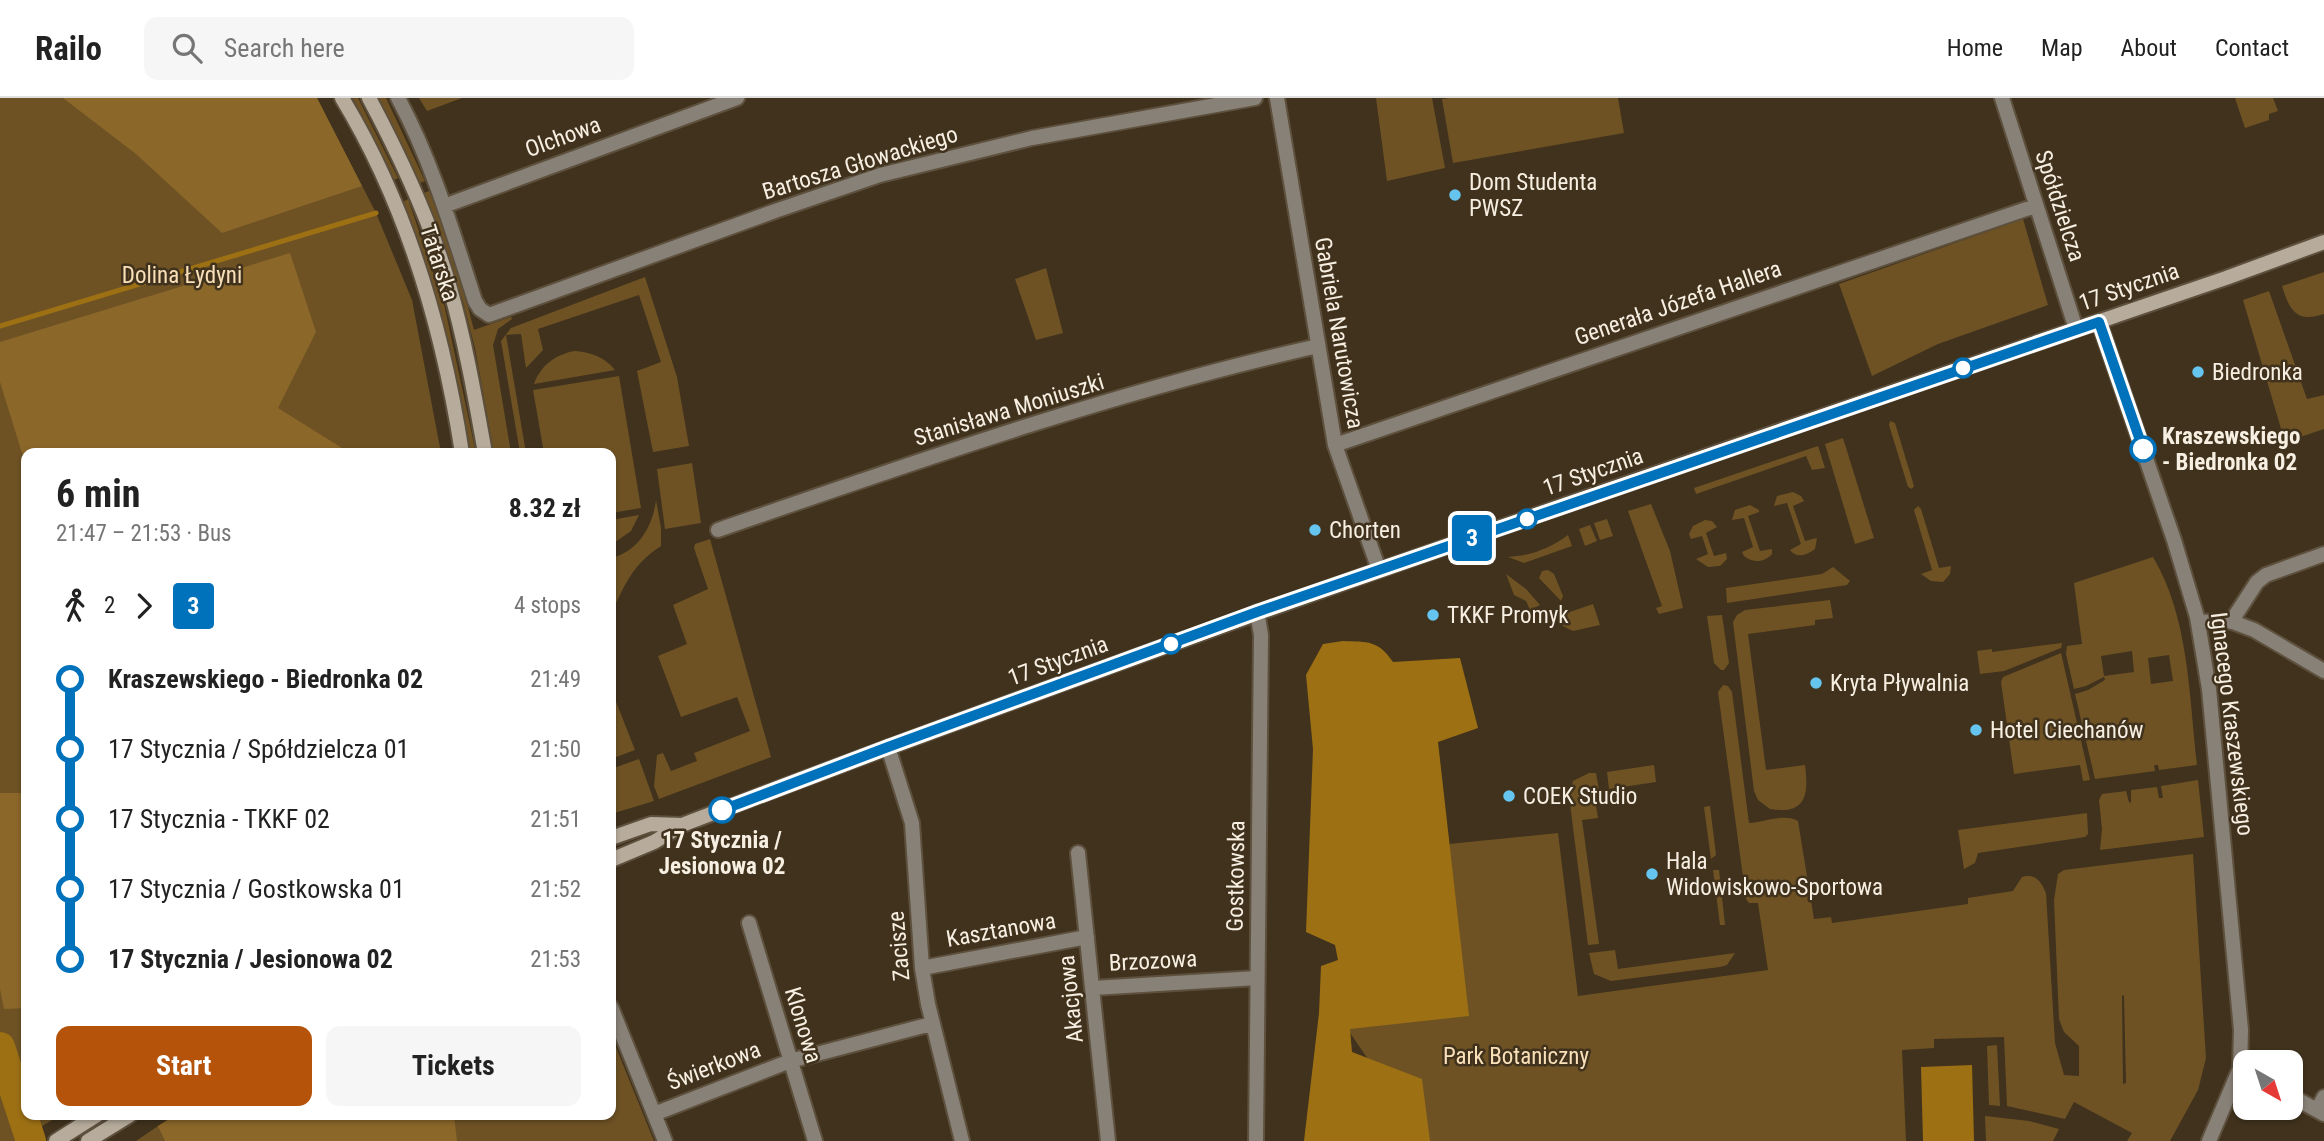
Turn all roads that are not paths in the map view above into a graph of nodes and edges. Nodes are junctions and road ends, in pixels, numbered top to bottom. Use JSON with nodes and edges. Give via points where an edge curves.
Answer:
{"nodes":[{"id":1,"x":342,"y":98,"type":"edge"},
{"id":2,"x":369,"y":98,"type":"edge"},
{"id":3,"x":398,"y":98,"type":"edge"},
{"id":4,"x":737,"y":98,"type":"edge"},
{"id":5,"x":1255,"y":98,"type":"edge"},
{"id":6,"x":1277,"y":98,"type":"edge"},
{"id":7,"x":2002,"y":98,"type":"edge"},
{"id":8,"x":444,"y":206,"type":"junction"},
{"id":9,"x":2035,"y":206,"type":"junction"},
{"id":10,"x":2324,"y":242,"type":"edge"},
{"id":11,"x":489,"y":315,"type":"joint"},
{"id":12,"x":2099,"y":322,"type":"junction"},
{"id":13,"x":2076,"y":329,"type":"junction"},
{"id":14,"x":1318,"y":346,"type":"junction"},
{"id":15,"x":1335,"y":445,"type":"junction"},
{"id":16,"x":461,"y":448,"type":"edge"},
{"id":17,"x":484,"y":448,"type":"edge"},
{"id":18,"x":718,"y":530,"type":"dead end"},
{"id":19,"x":2324,"y":554,"type":"edge"},
{"id":20,"x":1379,"y":570,"type":"junction"},
{"id":21,"x":1257,"y":612,"type":"junction"},
{"id":22,"x":2198,"y":622,"type":"junction"},
{"id":23,"x":2231,"y":622,"type":"junction"},
{"id":24,"x":2324,"y":671,"type":"edge"},
{"id":25,"x":888,"y":747,"type":"junction"},
{"id":26,"x":682,"y":825,"type":"junction"},
{"id":27,"x":616,"y":836,"type":"edge"},
{"id":28,"x":1078,"y":853,"type":"dead end"},
{"id":29,"x":616,"y":858,"type":"edge"},
{"id":30,"x":748,"y":923,"type":"dead end"},
{"id":31,"x":1087,"y":937,"type":"junction"},
{"id":32,"x":922,"y":968,"type":"junction"},
{"id":33,"x":1257,"y":978,"type":"junction"},
{"id":34,"x":1093,"y":988,"type":"junction"},
{"id":35,"x":616,"y":1019,"type":"edge"},
{"id":36,"x":931,"y":1024,"type":"junction"},
{"id":37,"x":2242,"y":1050,"type":"edge"},
{"id":38,"x":790,"y":1061,"type":"junction"},
{"id":39,"x":2233,"y":1089,"type":"edge"},
{"id":40,"x":2303,"y":1100,"type":"edge"},
{"id":41,"x":2322,"y":1107,"type":"edge"},
{"id":42,"x":654,"y":1114,"type":"junction"},
{"id":43,"x":89,"y":1120,"type":"edge"},
{"id":44,"x":122,"y":1120,"type":"edge"},
{"id":45,"x":63,"y":1137,"type":"edge"},
{"id":46,"x":88,"y":1141,"type":"edge"},
{"id":47,"x":665,"y":1141,"type":"edge"},
{"id":48,"x":815,"y":1141,"type":"edge"},
{"id":49,"x":962,"y":1141,"type":"edge"},
{"id":50,"x":1108,"y":1141,"type":"edge"},
{"id":51,"x":1256,"y":1141,"type":"edge"},
{"id":52,"x":2209,"y":1141,"type":"edge"}],
"edges":[{"from":1,"to":16,"type":"street","name":"Tatarska","via":[[413,250],[445,365]]},
{"from":2,"to":17,"type":"street","name":"Tatarska","via":[[414,191],[449,285]]},
{"from":3,"to":8,"type":"street","name":"Tatarska"},
{"from":4,"to":8,"type":"street","name":"Olchowa"},
{"from":5,"to":11,"type":"street","name":"Bartosza Głowackiego","via":[[1023,140],[880,175]]},
{"from":6,"to":14,"type":"street","name":"Gabriela Narutowicza"},
{"from":7,"to":9,"type":"street","name":"Spółdzielcza"},
{"from":8,"to":11,"type":"street","name":"Tatarska","via":[[475,300]]},
{"from":9,"to":13,"type":"street","name":"Spółdzielcza"},
{"from":9,"to":15,"type":"street","name":"Generała Józefa Hallera"},
{"from":10,"to":12,"type":"street","name":"17 Stycznia"},
{"from":12,"to":13,"type":"street","name":"17 Stycznia"},
{"from":12,"to":22,"type":"street","name":"Ignacego Kraszewskiego"},
{"from":13,"to":20,"type":"street","name":"17 Stycznia"},
{"from":14,"to":15,"type":"street","name":"Gabriela Narutowicza"},
{"from":14,"to":18,"type":"street","name":"Stanisława Moniuszki","via":[[972,442]]},
{"from":15,"to":20,"type":"street","name":"Gabriela Narutowicza"},
{"from":19,"to":23,"type":"street","via":[[2266,575]]},
{"from":20,"to":21,"type":"street","name":"17 Stycznia"},
{"from":21,"to":25,"type":"street","name":"17 Stycznia"},
{"from":21,"to":33,"type":"street","name":"Gostkowska","via":[[1261,635]]},
{"from":22,"to":23,"type":"street"},
{"from":22,"to":37,"type":"street","name":"Ignacego Kraszewskiego","via":[[2225,843]]},
{"from":23,"to":24,"type":"street","via":[[2254,630]]},
{"from":25,"to":26,"type":"street","name":"17 Stycznia"},
{"from":25,"to":32,"type":"street","name":"Zacisze","via":[[912,822]]},
{"from":26,"to":27,"type":"street","name":"17 Stycznia","via":[[651,824]]},
{"from":26,"to":29,"type":"street","name":"17 Stycznia"},
{"from":28,"to":31,"type":"street","name":"Akacjowa"},
{"from":30,"to":38,"type":"street","name":"Klonowa"},
{"from":31,"to":32,"type":"street","name":"Kasztanowa"},
{"from":31,"to":34,"type":"street","name":"Akacjowa"},
{"from":32,"to":36,"type":"street","name":"Zacisze"},
{"from":33,"to":34,"type":"street","name":"Brzozowa"},
{"from":33,"to":51,"type":"street","name":"Gostkowska"},
{"from":34,"to":50,"type":"street","name":"Akacjowa"},
{"from":35,"to":42,"type":"street"},
{"from":36,"to":38,"type":"street","name":"Świerkowa"},
{"from":36,"to":49,"type":"street","name":"Zacisze"},
{"from":38,"to":42,"type":"street","name":"Świerkowa"},
{"from":38,"to":48,"type":"street","name":"Klonowa"},
{"from":39,"to":52,"type":"street","name":"Ignacego Kraszewskiego"},
{"from":40,"to":41,"type":"street"},
{"from":42,"to":47,"type":"street"},
{"from":43,"to":45,"type":"street"},
{"from":44,"to":46,"type":"street"}]}
